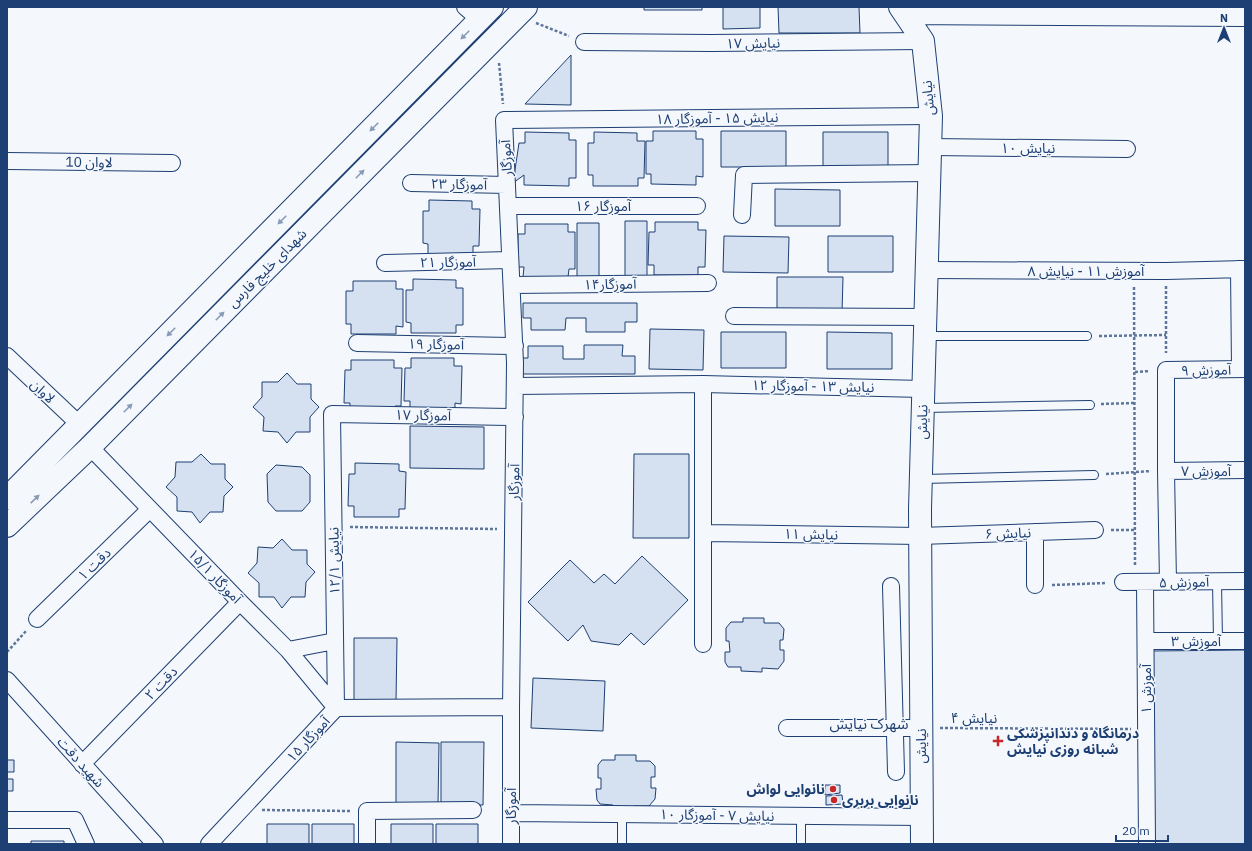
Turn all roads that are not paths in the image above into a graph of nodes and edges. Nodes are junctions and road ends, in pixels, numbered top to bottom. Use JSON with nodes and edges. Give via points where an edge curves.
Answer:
{"nodes":[{"id":1,"x":902,"y":10,"type":"edge"},
{"id":2,"x":1148,"y":10,"type":"edge"},
{"id":3,"x":479,"y":11,"type":"edge"},
{"id":4,"x":522,"y":11,"type":"edge"},
{"id":5,"x":1245,"y":15,"type":"edge"},
{"id":6,"x":923,"y":41,"type":"junction"},
{"id":7,"x":584,"y":42,"type":"road end"},
{"id":8,"x":931,"y":116,"type":"junction"},
{"id":9,"x":504,"y":120,"type":"joint"},
{"id":10,"x":930,"y":148,"type":"junction"},
{"id":11,"x":1127,"y":149,"type":"dead end"},
{"id":12,"x":7,"y":161,"type":"edge"},
{"id":13,"x":172,"y":163,"type":"dead end"},
{"id":14,"x":929,"y":173,"type":"junction"},
{"id":15,"x":327,"y":174,"type":"junction"},
{"id":16,"x":411,"y":183,"type":"dead end"},
{"id":17,"x":507,"y":184,"type":"junction"},
{"id":18,"x":345,"y":190,"type":"junction"},
{"id":19,"x":299,"y":203,"type":"junction"},
{"id":20,"x":508,"y":206,"type":"junction"},
{"id":21,"x":697,"y":206,"type":"dead end"},
{"id":22,"x":742,"y":215,"type":"dead end"},
{"id":23,"x":314,"y":220,"type":"junction"},
{"id":24,"x":510,"y":260,"type":"junction"},
{"id":25,"x":385,"y":264,"type":"dead end"},
{"id":26,"x":1242,"y":269,"type":"edge"},
{"id":27,"x":926,"y":270,"type":"junction"},
{"id":28,"x":708,"y":283,"type":"dead end"},
{"id":29,"x":512,"y":285,"type":"junction"},
{"id":30,"x":734,"y":316,"type":"dead end"},
{"id":31,"x":925,"y":326,"type":"junction"},
{"id":32,"x":1088,"y":336,"type":"road end"},
{"id":33,"x":357,"y":343,"type":"dead end"},
{"id":34,"x":515,"y":346,"type":"junction"},
{"id":35,"x":7,"y":356,"type":"edge"},
{"id":36,"x":1242,"y":369,"type":"edge"},
{"id":37,"x":703,"y":384,"type":"junction"},
{"id":38,"x":515,"y":386,"type":"junction"},
{"id":39,"x":923,"y":398,"type":"junction"},
{"id":40,"x":1090,"y":404,"type":"road end"},
{"id":41,"x":332,"y":414,"type":"joint"},
{"id":42,"x":515,"y":417,"type":"junction"},
{"id":43,"x":80,"y":425,"type":"junction"},
{"id":44,"x":90,"y":447,"type":"junction"},
{"id":45,"x":1245,"y":470,"type":"edge"},
{"id":46,"x":1166,"y":471,"type":"junction"},
{"id":47,"x":1094,"y":475,"type":"road end"},
{"id":48,"x":921,"y":479,"type":"junction"},
{"id":49,"x":7,"y":498,"type":"edge"},
{"id":50,"x":150,"y":509,"type":"junction"},
{"id":51,"x":7,"y":526,"type":"edge"},
{"id":52,"x":1095,"y":530,"type":"road end"},
{"id":53,"x":1035,"y":532,"type":"junction"},
{"id":54,"x":703,"y":533,"type":"junction"},
{"id":55,"x":920,"y":536,"type":"junction"},
{"id":56,"x":1217,"y":581,"type":"junction"},
{"id":57,"x":1245,"y":581,"type":"edge"},
{"id":58,"x":1134,"y":582,"type":"joint"},
{"id":59,"x":1168,"y":582,"type":"junction"},
{"id":60,"x":891,"y":586,"type":"dead end"},
{"id":61,"x":1035,"y":586,"type":"road end"},
{"id":62,"x":240,"y":602,"type":"junction"},
{"id":63,"x":38,"y":619,"type":"road end"},
{"id":64,"x":335,"y":641,"type":"junction"},
{"id":65,"x":1218,"y":641,"type":"junction"},
{"id":66,"x":1245,"y":641,"type":"edge"},
{"id":67,"x":1146,"y":642,"type":"junction"},
{"id":68,"x":703,"y":644,"type":"dead end"},
{"id":69,"x":288,"y":650,"type":"junction"},
{"id":70,"x":7,"y":680,"type":"edge"},
{"id":71,"x":511,"y":707,"type":"junction"},
{"id":72,"x":336,"y":708,"type":"junction"},
{"id":73,"x":787,"y":728,"type":"dead end"},
{"id":74,"x":895,"y":728,"type":"junction"},
{"id":75,"x":921,"y":728,"type":"junction"},
{"id":76,"x":82,"y":764,"type":"junction"},
{"id":77,"x":896,"y":772,"type":"dead end"},
{"id":78,"x":473,"y":810,"type":"dead end"},
{"id":79,"x":512,"y":813,"type":"junction"},
{"id":80,"x":622,"y":814,"type":"junction"},
{"id":81,"x":801,"y":816,"type":"junction"},
{"id":82,"x":922,"y":817,"type":"junction"},
{"id":83,"x":7,"y":820,"type":"edge"},
{"id":84,"x":86,"y":844,"type":"edge"},
{"id":85,"x":155,"y":844,"type":"edge"},
{"id":86,"x":209,"y":844,"type":"edge"},
{"id":87,"x":367,"y":844,"type":"edge"},
{"id":88,"x":511,"y":844,"type":"edge"},
{"id":89,"x":622,"y":844,"type":"edge"},
{"id":90,"x":801,"y":844,"type":"edge"},
{"id":91,"x":922,"y":844,"type":"edge"},
{"id":92,"x":1147,"y":844,"type":"edge"}],
"edges":[{"from":1,"to":2,"type":"main road"},
{"from":1,"to":6,"type":"main road","name":"نیایش"},
{"from":2,"to":5,"type":"main road"},
{"from":3,"to":15,"type":"main road","name":"شهدای خلیج فارس","one_way":true},
{"from":18,"to":4,"type":"main road","name":"شهدای خلیج فارس","one_way":true},
{"from":6,"to":7,"type":"street","name":"نیایش ۱۷","via":[[711,44]]},
{"from":6,"to":8,"type":"main road","name":"نیایش"},
{"from":8,"to":9,"type":"street","name":"نیایش ۱۵ - آموزگار ۱۸"},
{"from":8,"to":10,"type":"main road","name":"نیایش"},
{"from":9,"to":17,"type":"street","name":"آموزگار"},
{"from":10,"to":11,"type":"street","name":"نیایش ۱۰"},
{"from":10,"to":14,"type":"main road","name":"نیایش"},
{"from":12,"to":13,"type":"street","name":"لاوان 10"},
{"from":14,"to":22,"type":"street","via":[[744,175]]},
{"from":14,"to":27,"type":"main road","name":"نیایش"},
{"from":15,"to":18,"type":"main road","via":[[331,187]]},
{"from":15,"to":19,"type":"main road","name":"شهدای خلیج فارس"},
{"from":16,"to":17,"type":"street","name":"آموزگار ۲۳"},
{"from":17,"to":20,"type":"street","name":"آموزگار"},
{"from":18,"to":23,"type":"main road","name":"شهدای خلیج فارس"},
{"from":19,"to":23,"type":"main road","via":[[312,207]]},
{"from":19,"to":43,"type":"main road","name":"شهدای خلیج فارس","one_way":true},
{"from":20,"to":21,"type":"street","name":"آموزگار ۱۶"},
{"from":20,"to":24,"type":"street","name":"آموزگار"},
{"from":44,"to":23,"type":"main road","name":"شهدای خلیج فارس","one_way":true},
{"from":24,"to":25,"type":"street","name":"آموزگار ۲۱"},
{"from":24,"to":29,"type":"street","name":"آموزگار"},
{"from":26,"to":27,"type":"street","name":"آموزش ۱۱ - نیایش ۸"},
{"from":26,"to":36,"type":"street"},
{"from":27,"to":31,"type":"main road","name":"نیایش"},
{"from":28,"to":29,"type":"street","name":"آموزگار۱۴"},
{"from":29,"to":34,"type":"street","name":"آموزگار"},
{"from":30,"to":31,"type":"street"},
{"from":31,"to":32,"type":"lane"},
{"from":31,"to":39,"type":"main road","name":"نیایش"},
{"from":33,"to":34,"type":"street","name":"آموزگار ۱۹"},
{"from":34,"to":38,"type":"street","name":"آموزگار"},
{"from":35,"to":43,"type":"street","name":"لاوان"},
{"from":36,"to":46,"type":"street","name":"آموزش ۹","via":[[1166,370]]},
{"from":37,"to":38,"type":"street","name":"نیایش ۱۳ - آموزگار ۱۲"},
{"from":37,"to":39,"type":"street","name":"نیایش ۱۳ - آموزگار ۱۲"},
{"from":37,"to":54,"type":"street"},
{"from":38,"to":42,"type":"street","name":"آموزگار"},
{"from":39,"to":40,"type":"lane"},
{"from":39,"to":48,"type":"main road","name":"نیایش"},
{"from":41,"to":42,"type":"street","name":"آموزگار ۱۷"},
{"from":41,"to":64,"type":"street","name":"نیایش ۱۲/۱"},
{"from":42,"to":71,"type":"street","name":"آموزگار"},
{"from":43,"to":49,"type":"main road","name":"شهدای خلیج فارس"},
{"from":44,"to":50,"type":"street","name":"آموزگار ۱۵/۱"},
{"from":51,"to":44,"type":"main road","name":"شهدای خلیج فارس","one_way":true},
{"from":45,"to":46,"type":"street","name":"آموزش ۷"},
{"from":46,"to":59,"type":"street"},
{"from":47,"to":48,"type":"lane"},
{"from":48,"to":55,"type":"main road","name":"نیایش"},
{"from":50,"to":62,"type":"street","name":"آموزگار ۱۵/۱"},
{"from":50,"to":63,"type":"street","name":"دقت ۱"},
{"from":52,"to":53,"type":"street","name":"نیایش ۶"},
{"from":53,"to":55,"type":"street","name":"نیایش ۶"},
{"from":53,"to":61,"type":"street"},
{"from":54,"to":55,"type":"street","name":"نیایش ۱۱"},
{"from":54,"to":68,"type":"street"},
{"from":55,"to":75,"type":"main road","name":"نیایش"},
{"from":56,"to":57,"type":"street","name":"آموزش ۵"},
{"from":56,"to":59,"type":"street","name":"آموزش ۵"},
{"from":56,"to":65,"type":"lane"},
{"from":58,"to":59,"type":"street","name":"آموزش ۵"},
{"from":58,"to":67,"type":"street","name":"آموزش ۱"},
{"from":60,"to":74,"type":"street"},
{"from":62,"to":69,"type":"street","name":"آموزگار ۱۵/۱"},
{"from":62,"to":76,"type":"street","name":"دقت ۲"},
{"from":64,"to":69,"type":"street"},
{"from":64,"to":72,"type":"street","name":"نیایش ۱۲/۱"},
{"from":65,"to":66,"type":"street","name":"آموزش ۳"},
{"from":65,"to":67,"type":"street","name":"آموزش ۳"},
{"from":67,"to":92,"type":"street","name":"آموزش ۱"},
{"from":69,"to":72,"type":"street","name":"آموزگار ۱۵/۱"},
{"from":70,"to":76,"type":"street","name":"شهید دقت"},
{"from":71,"to":72,"type":"street","name":"آموزگار ۱۵"},
{"from":71,"to":79,"type":"street","name":"آموزگار"},
{"from":72,"to":86,"type":"street","name":"آموزگار ۱۵"},
{"from":73,"to":74,"type":"street"},
{"from":74,"to":75,"type":"street"},
{"from":74,"to":77,"type":"street"},
{"from":75,"to":82,"type":"main road","name":"نیایش"},
{"from":76,"to":85,"type":"street","name":"شهید دقت"},
{"from":78,"to":87,"type":"street","via":[[367,811]]},
{"from":79,"to":80,"type":"street","name":"نیایش ۷ - آموزگار ۱۰"},
{"from":79,"to":88,"type":"street","name":"آموزگار"},
{"from":80,"to":81,"type":"street","name":"نیایش ۷ - آموزگار ۱۰"},
{"from":80,"to":89,"type":"lane"},
{"from":81,"to":82,"type":"street","name":"نیایش ۷ - آموزگار ۱۰"},
{"from":81,"to":90,"type":"lane"},
{"from":82,"to":91,"type":"main road","name":"نیایش"},
{"from":83,"to":84,"type":"street","via":[[76,820]]}]}
